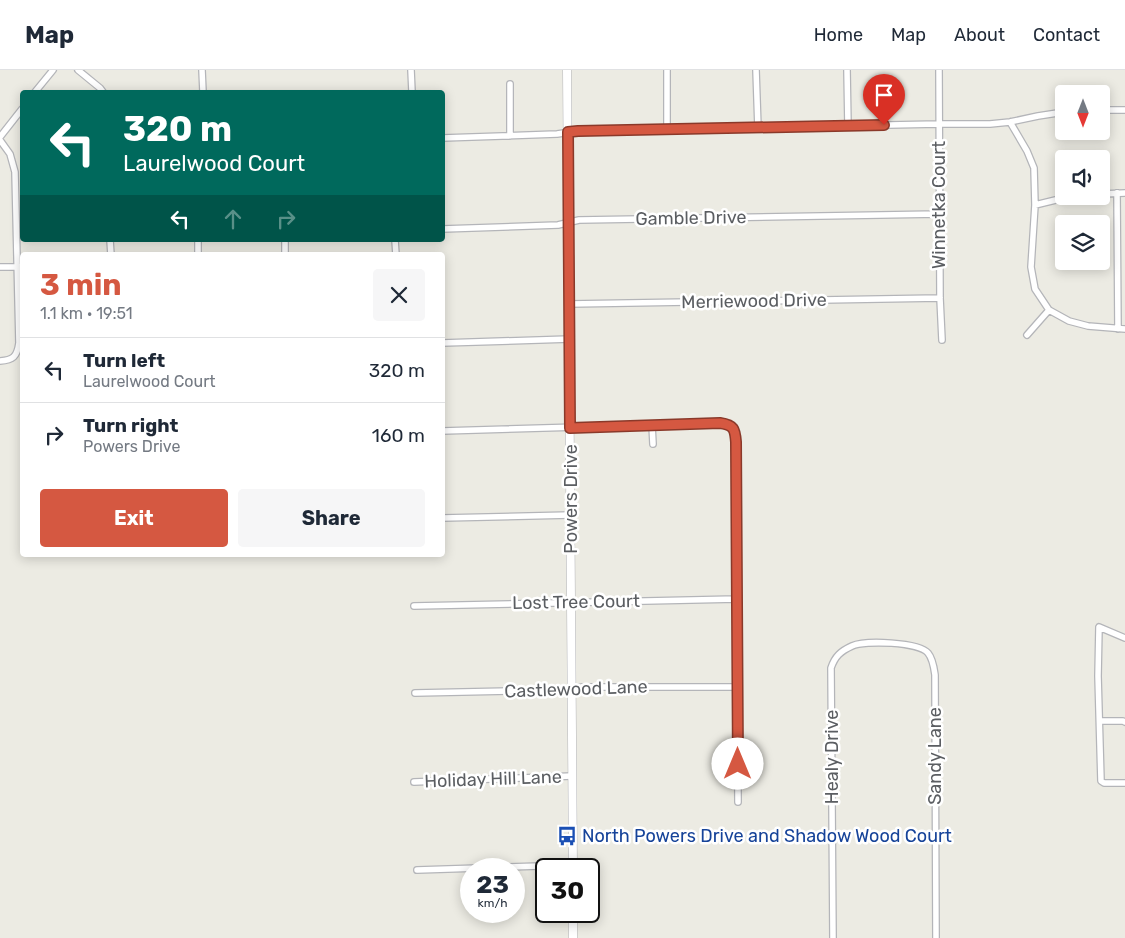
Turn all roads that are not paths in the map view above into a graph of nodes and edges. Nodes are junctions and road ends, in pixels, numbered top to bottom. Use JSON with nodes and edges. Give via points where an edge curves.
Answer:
{"nodes":[{"id":1,"x":53,"y":70,"type":"edge"},
{"id":2,"x":78,"y":70,"type":"edge"},
{"id":3,"x":202,"y":70,"type":"edge"},
{"id":4,"x":411,"y":70,"type":"edge"},
{"id":5,"x":567,"y":70,"type":"edge"},
{"id":6,"x":667,"y":70,"type":"edge"},
{"id":7,"x":756,"y":70,"type":"edge"},
{"id":8,"x":847,"y":70,"type":"edge"},
{"id":9,"x":939,"y":70,"type":"edge"},
{"id":10,"x":510,"y":84,"type":"dead end"},
{"id":11,"x":37,"y":90,"type":"edge"},
{"id":12,"x":102,"y":90,"type":"edge"},
{"id":13,"x":203,"y":90,"type":"edge"},
{"id":14,"x":412,"y":90,"type":"edge"},
{"id":15,"x":1110,"y":110,"type":"edge"},
{"id":16,"x":1125,"y":110,"type":"edge"},
{"id":17,"x":20,"y":112,"type":"edge"},
{"id":18,"x":1055,"y":113,"type":"edge"},
{"id":19,"x":1010,"y":122,"type":"junction"},
{"id":20,"x":939,"y":124,"type":"junction"},
{"id":21,"x":848,"y":126,"type":"junction"},
{"id":22,"x":758,"y":128,"type":"junction"},
{"id":23,"x":667,"y":129,"type":"junction"},
{"id":24,"x":568,"y":132,"type":"junction"},
{"id":25,"x":510,"y":136,"type":"junction"},
{"id":26,"x":0,"y":138,"type":"edge"},
{"id":27,"x":445,"y":138,"type":"edge"},
{"id":28,"x":1110,"y":193,"type":"edge"},
{"id":29,"x":1116,"y":193,"type":"junction"},
{"id":30,"x":1125,"y":193,"type":"edge"},
{"id":31,"x":1055,"y":200,"type":"edge"},
{"id":32,"x":1035,"y":205,"type":"junction"},
{"id":33,"x":939,"y":214,"type":"junction"},
{"id":34,"x":568,"y":222,"type":"junction"},
{"id":35,"x":445,"y":228,"type":"edge"},
{"id":36,"x":0,"y":267,"type":"edge"},
{"id":37,"x":19,"y":267,"type":"edge"},
{"id":38,"x":940,"y":298,"type":"junction"},
{"id":39,"x":569,"y":304,"type":"junction"},
{"id":40,"x":1049,"y":310,"type":"junction"},
{"id":41,"x":1122,"y":329,"type":"edge"},
{"id":42,"x":1027,"y":335,"type":"dead end"},
{"id":43,"x":570,"y":339,"type":"junction"},
{"id":44,"x":942,"y":340,"type":"dead end"},
{"id":45,"x":445,"y":343,"type":"edge"},
{"id":46,"x":0,"y":361,"type":"edge"},
{"id":47,"x":652,"y":426,"type":"junction"},
{"id":48,"x":570,"y":428,"type":"junction"},
{"id":49,"x":445,"y":431,"type":"edge"},
{"id":50,"x":652,"y":444,"type":"dead end"},
{"id":51,"x":571,"y":514,"type":"junction"},
{"id":52,"x":445,"y":518,"type":"edge"},
{"id":53,"x":737,"y":599,"type":"junction"},
{"id":54,"x":571,"y":602,"type":"junction"},
{"id":55,"x":414,"y":606,"type":"dead end"},
{"id":56,"x":1125,"y":638,"type":"edge"},
{"id":57,"x":882,"y":643,"type":"joint"},
{"id":58,"x":738,"y":686,"type":"junction"},
{"id":59,"x":572,"y":688,"type":"junction"},
{"id":60,"x":415,"y":693,"type":"dead end"},
{"id":61,"x":1100,"y":721,"type":"junction"},
{"id":62,"x":1125,"y":722,"type":"edge"},
{"id":63,"x":572,"y":776,"type":"junction"},
{"id":64,"x":414,"y":782,"type":"dead end"},
{"id":65,"x":1125,"y":783,"type":"edge"},
{"id":66,"x":738,"y":802,"type":"dead end"},
{"id":67,"x":573,"y":858,"type":"edge"},
{"id":68,"x":535,"y":868,"type":"edge"},
{"id":69,"x":417,"y":870,"type":"dead end"},
{"id":70,"x":573,"y":923,"type":"edge"},
{"id":71,"x":573,"y":938,"type":"edge"},
{"id":72,"x":833,"y":938,"type":"edge"},
{"id":73,"x":936,"y":938,"type":"edge"}],
"edges":[{"from":1,"to":11,"type":"street"},
{"from":2,"to":12,"type":"street"},
{"from":3,"to":13,"type":"street"},
{"from":4,"to":14,"type":"street"},
{"from":5,"to":24,"type":"street","name":"Powers Drive"},
{"from":6,"to":23,"type":"street"},
{"from":7,"to":22,"type":"street"},
{"from":8,"to":21,"type":"street"},
{"from":9,"to":20,"type":"street","name":"Winnetka Court"},
{"from":10,"to":25,"type":"street"},
{"from":15,"to":16,"type":"street"},
{"from":17,"to":26,"type":"street"},
{"from":18,"to":19,"type":"street"},
{"from":19,"to":20,"type":"street"},
{"from":19,"to":32,"type":"street","via":[[1034,168]]},
{"from":20,"to":21,"type":"street"},
{"from":20,"to":33,"type":"street","name":"Winnetka Court"},
{"from":21,"to":22,"type":"street"},
{"from":22,"to":23,"type":"street"},
{"from":23,"to":24,"type":"street"},
{"from":24,"to":25,"type":"street"},
{"from":24,"to":34,"type":"street","name":"Powers Drive"},
{"from":25,"to":27,"type":"street"},
{"from":26,"to":37,"type":"street","via":[[10,154],[15,172]]},
{"from":28,"to":29,"type":"street"},
{"from":29,"to":30,"type":"street"},
{"from":29,"to":41,"type":"street"},
{"from":31,"to":32,"type":"street"},
{"from":32,"to":40,"type":"street","via":[[1031,267],[1035,289]]},
{"from":33,"to":34,"type":"street","name":"Gamble Drive"},
{"from":33,"to":38,"type":"street","name":"Winnetka Court"},
{"from":34,"to":35,"type":"street","name":"Gamble Drive","via":[[558,225]]},
{"from":34,"to":39,"type":"street","name":"Powers Drive"},
{"from":36,"to":37,"type":"street"},
{"from":37,"to":46,"type":"street","via":[[18,351],[14,357]]},
{"from":38,"to":39,"type":"street","name":"Merriewood Drive"},
{"from":38,"to":44,"type":"street","name":"Winnetka Court"},
{"from":39,"to":43,"type":"street","name":"Powers Drive"},
{"from":40,"to":41,"type":"street","via":[[1069,321],[1088,326]]},
{"from":40,"to":42,"type":"street"},
{"from":43,"to":45,"type":"street"},
{"from":43,"to":48,"type":"street","name":"Powers Drive"},
{"from":47,"to":48,"type":"street"},
{"from":47,"to":50,"type":"street"},
{"from":47,"to":53,"type":"street","via":[[720,423],[728,424],[735,432]]},
{"from":48,"to":49,"type":"street"},
{"from":48,"to":51,"type":"street","name":"Powers Drive"},
{"from":51,"to":52,"type":"street"},
{"from":51,"to":54,"type":"street","name":"Powers Drive"},
{"from":53,"to":54,"type":"street","name":"Lost Tree Court"},
{"from":53,"to":58,"type":"street"},
{"from":54,"to":55,"type":"street","name":"Lost Tree Court"},
{"from":54,"to":59,"type":"street","name":"Powers Drive"},
{"from":56,"to":61,"type":"street","via":[[1099,627]]},
{"from":57,"to":72,"type":"street","name":"Healy Drive","via":[[854,644],[840,652],[831,668]]},
{"from":57,"to":73,"type":"street","name":"Sandy Lane","via":[[918,646],[928,652],[933,662]]},
{"from":58,"to":59,"type":"street","name":"Castlewood Lane"},
{"from":58,"to":66,"type":"street"},
{"from":59,"to":60,"type":"street","name":"Castlewood Lane"},
{"from":59,"to":63,"type":"street","name":"Powers Drive"},
{"from":61,"to":62,"type":"street"},
{"from":61,"to":65,"type":"street","via":[[1101,781]]},
{"from":63,"to":64,"type":"street","name":"Holiday Hill Lane"},
{"from":63,"to":67,"type":"street","name":"Powers Drive"},
{"from":68,"to":69,"type":"street"},
{"from":70,"to":71,"type":"street"}]}
